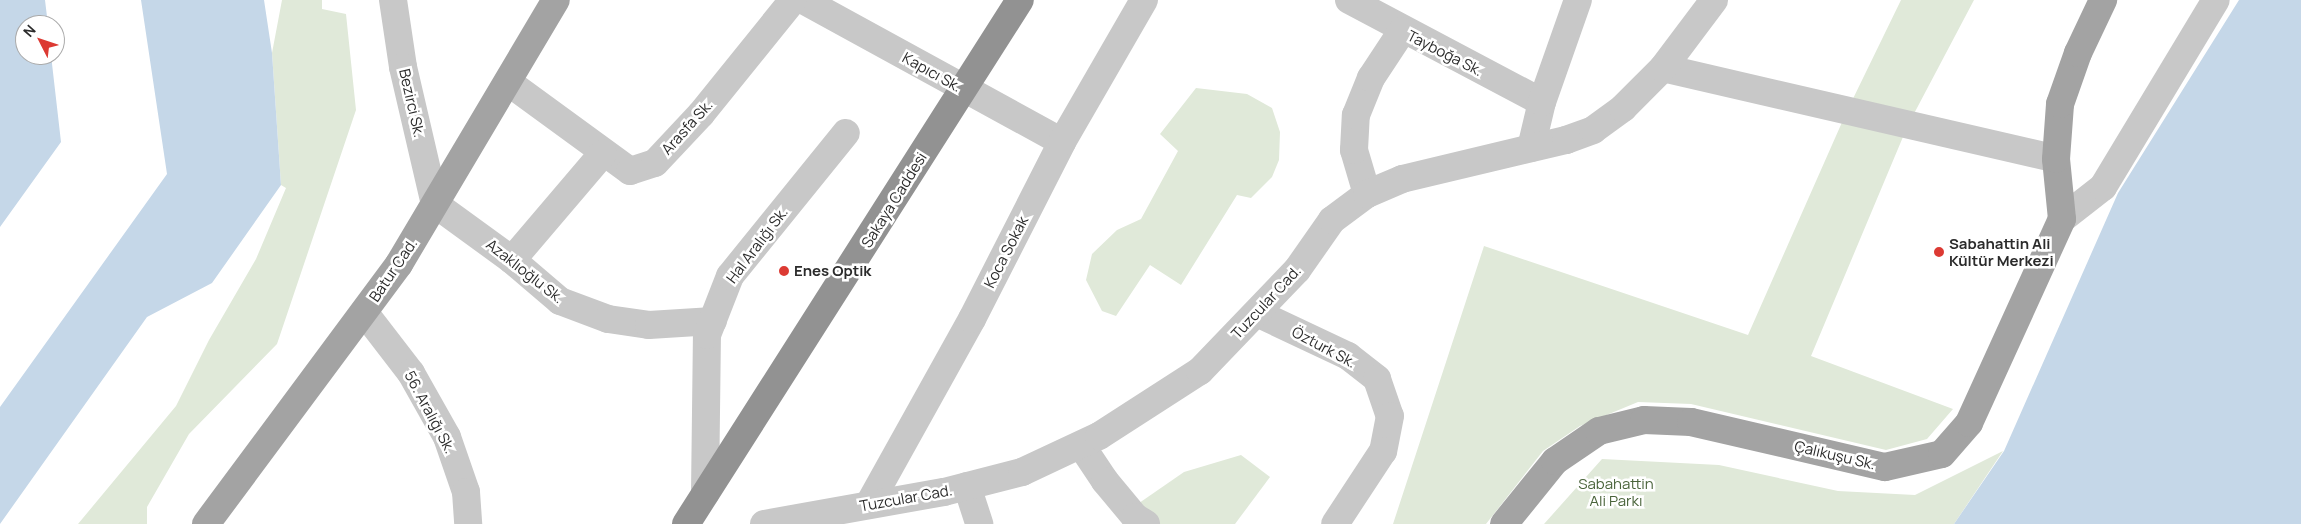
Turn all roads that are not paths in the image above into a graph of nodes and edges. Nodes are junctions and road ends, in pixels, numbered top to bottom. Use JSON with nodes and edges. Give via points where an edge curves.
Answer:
{"nodes":[{"id":1,"x":393,"y":0,"type":"edge"},
{"id":2,"x":556,"y":0,"type":"edge"},
{"id":3,"x":793,"y":0,"type":"edge"},
{"id":4,"x":803,"y":0,"type":"edge"},
{"id":5,"x":1020,"y":0,"type":"edge"},
{"id":6,"x":1144,"y":0,"type":"edge"},
{"id":7,"x":1349,"y":0,"type":"edge"},
{"id":8,"x":1578,"y":0,"type":"edge"},
{"id":9,"x":1714,"y":0,"type":"edge"},
{"id":10,"x":2103,"y":0,"type":"edge"},
{"id":11,"x":2216,"y":0,"type":"edge"},
{"id":12,"x":1402,"y":31,"type":"junction"},
{"id":13,"x":1663,"y":68,"type":"junction"},
{"id":14,"x":508,"y":82,"type":"junction"},
{"id":15,"x":964,"y":90,"type":"junction"},
{"id":16,"x":1542,"y":102,"type":"junction"},
{"id":17,"x":846,"y":133,"type":"dead end"},
{"id":18,"x":1062,"y":142,"type":"junction"},
{"id":19,"x":1531,"y":148,"type":"junction"},
{"id":20,"x":603,"y":154,"type":"junction"},
{"id":21,"x":2056,"y":160,"type":"junction"},
{"id":22,"x":1367,"y":194,"type":"junction"},
{"id":23,"x":435,"y":204,"type":"junction"},
{"id":24,"x":2062,"y":220,"type":"junction"},
{"id":25,"x":512,"y":260,"type":"junction"},
{"id":26,"x":364,"y":312,"type":"junction"},
{"id":27,"x":1257,"y":313,"type":"junction"},
{"id":28,"x":713,"y":321,"type":"junction"},
{"id":29,"x":1082,"y":445,"type":"junction"},
{"id":30,"x":967,"y":486,"type":"junction"},
{"id":31,"x":705,"y":494,"type":"junction"},
{"id":32,"x":869,"y":504,"type":"junction"},
{"id":33,"x":206,"y":524,"type":"edge"},
{"id":34,"x":468,"y":524,"type":"edge"},
{"id":35,"x":686,"y":524,"type":"edge"},
{"id":36,"x":764,"y":524,"type":"edge"},
{"id":37,"x":979,"y":524,"type":"edge"},
{"id":38,"x":1146,"y":524,"type":"edge"},
{"id":39,"x":1335,"y":524,"type":"edge"},
{"id":40,"x":1504,"y":524,"type":"edge"}],
"edges":[{"from":1,"to":23,"type":"street","name":"Bezirci Sk.","via":[[403,67]]},
{"from":2,"to":14,"type":"main road","name":"Batur Cad."},
{"from":3,"to":20,"type":"street","name":"Arasfa Sk.","via":[[701,114],[655,163],[630,171]]},
{"from":4,"to":15,"type":"street","name":"Kapıcı Sk."},
{"from":5,"to":15,"type":"highway","name":"Sakaya Caddesi"},
{"from":6,"to":18,"type":"street","name":"Koca Sokak"},
{"from":7,"to":12,"type":"street","name":"Tayboğa Sk."},
{"from":8,"to":16,"type":"street"},
{"from":9,"to":13,"type":"street","name":"Tuzcular Cad."},
{"from":10,"to":21,"type":"main road","via":[[2078,53],[2060,104]]},
{"from":11,"to":24,"type":"street","via":[[2103,187]]},
{"from":12,"to":16,"type":"street","name":"Tayboğa Sk."},
{"from":12,"to":22,"type":"street","via":[[1371,78],[1356,115],[1354,150]]},
{"from":13,"to":19,"type":"street","name":"Tuzcular Cad.","via":[[1623,108],[1594,130]]},
{"from":13,"to":21,"type":"street"},
{"from":14,"to":20,"type":"street","name":"Arasfa Sk."},
{"from":14,"to":23,"type":"main road","name":"Batur Cad."},
{"from":15,"to":18,"type":"street","name":"Kapıcı Sk."},
{"from":15,"to":31,"type":"highway","name":"Sakaya Caddesi"},
{"from":16,"to":19,"type":"street"},
{"from":17,"to":28,"type":"street","name":"Hal Aralığı Sk.","via":[[730,276]]},
{"from":18,"to":32,"type":"street","name":"Koca Sokak","via":[[972,319]]},
{"from":19,"to":22,"type":"street","name":"Tuzcular Cad.","via":[[1402,179]]},
{"from":20,"to":25,"type":"street"},
{"from":21,"to":24,"type":"main road"},
{"from":22,"to":27,"type":"street","name":"Tuzcular Cad.","via":[[1332,220],[1297,270]]},
{"from":23,"to":25,"type":"street","name":"Azaklıoğlu Sk."},
{"from":23,"to":26,"type":"main road","name":"Batur Cad.","via":[[400,264]]},
{"from":24,"to":40,"type":"main road","name":"Çalıkuşu Sk.","via":[[1969,423],[1942,454],[1885,466],[1691,422],[1644,420],[1599,431],[1555,461]]},
{"from":25,"to":28,"type":"street","name":"Azaklıoğlu Sk.","via":[[560,301],[608,319],[648,325]]},
{"from":26,"to":33,"type":"main road","name":"Batur Cad."},
{"from":26,"to":34,"type":"street","name":"56. Aralığı Sk.","via":[[411,373],[447,437],[466,492]]},
{"from":27,"to":29,"type":"street","name":"Tuzcular Cad.","via":[[1200,371]]},
{"from":27,"to":39,"type":"street","name":"Özturk Sk.","via":[[1348,356],[1377,379],[1390,416],[1383,451]]},
{"from":28,"to":31,"type":"street","name":"Hal Aralığı Sk.","via":[[708,335]]},
{"from":29,"to":30,"type":"street","name":"Tuzcular Cad.","via":[[1022,472]]},
{"from":29,"to":38,"type":"street","via":[[1105,481],[1135,517]]},
{"from":30,"to":32,"type":"street","name":"Tuzcular Cad."},
{"from":30,"to":37,"type":"street"},
{"from":31,"to":35,"type":"highway","name":"Sakaya Caddesi"},
{"from":32,"to":36,"type":"street","name":"Tuzcular Cad."}]}
